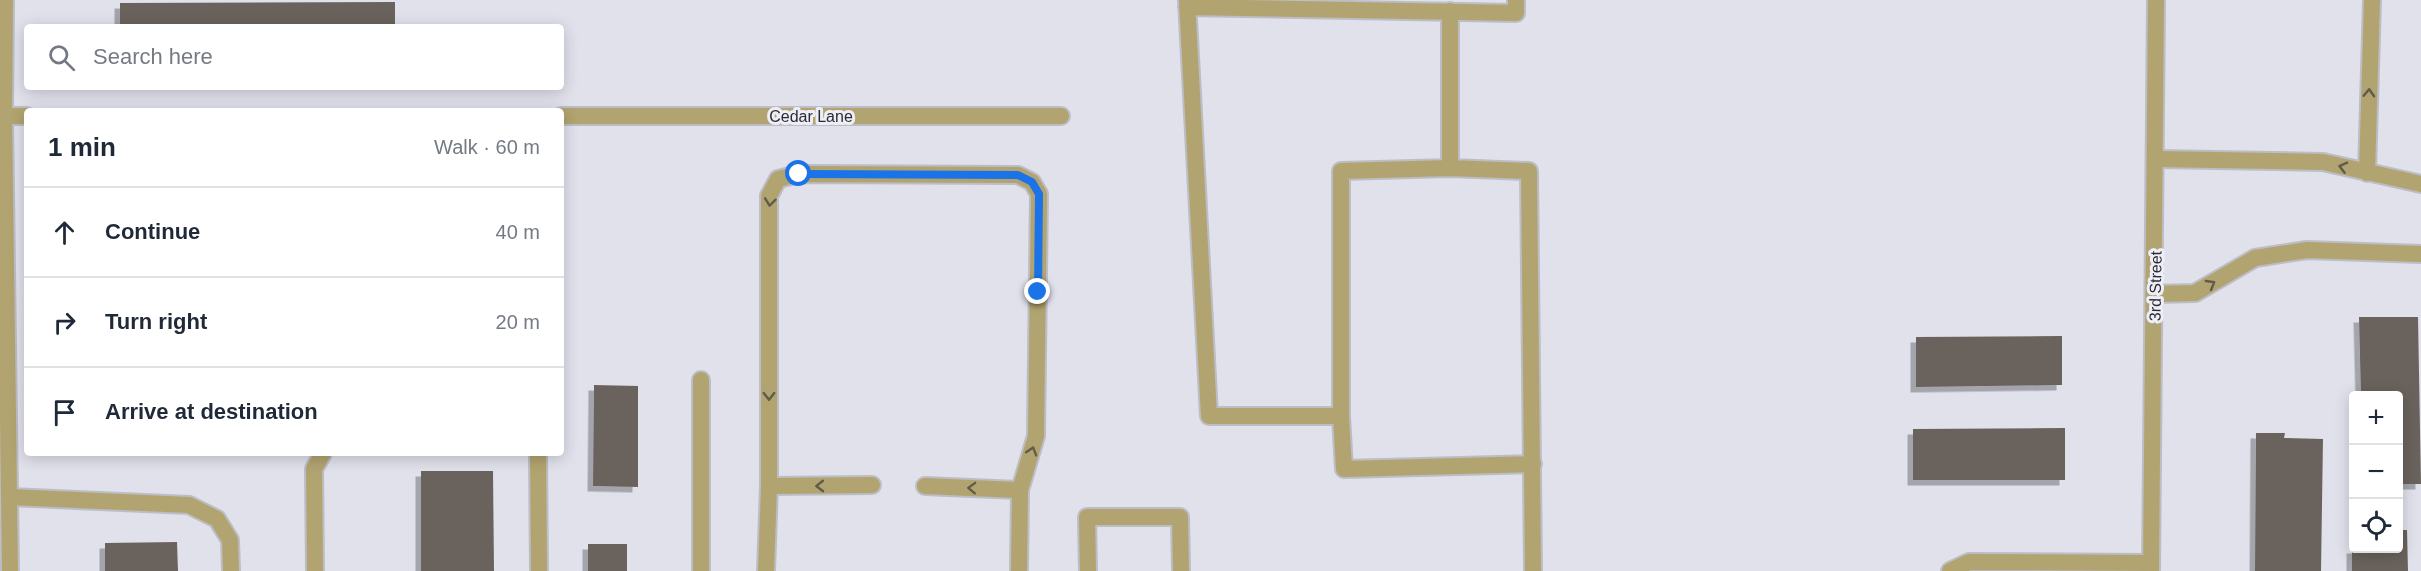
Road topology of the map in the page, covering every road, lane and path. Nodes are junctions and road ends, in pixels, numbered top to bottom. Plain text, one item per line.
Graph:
1 (5, 0) edge
2 (1516, 0) edge
3 (2156, 0) edge
4 (2372, 0) edge
5 (1187, 4) edge
6 (1450, 11) junction
7 (4, 116) junction
8 (24, 116) edge
9 (564, 116) edge
10 (1061, 116) dead end
11 (2157, 159) junction
12 (1450, 168) junction
13 (2367, 173) junction
14 (2421, 184) edge
15 (2421, 254) edge
16 (2155, 294) junction
17 (701, 380) dead end
18 (1341, 416) junction
19 (321, 456) edge
20 (538, 456) edge
21 (1533, 464) junction
22 (872, 485) dead end
23 (769, 486) junction
24 (925, 486) dead end
25 (1020, 490) junction
26 (10, 497) junction
27 (2151, 567) edge
28 (2061, 568) edge
29 (10, 571) edge
30 (231, 571) edge
31 (315, 571) edge
32 (539, 571) edge
33 (701, 571) edge
34 (766, 571) edge
35 (1019, 571) edge
36 (1088, 571) edge
37 (1181, 571) edge
38 (1533, 571) edge
39 (1950, 571) edge

1 - 7 street
2 - 6 street
3 - 11 street, 3rd Street
13 -> 4 street
5 - 6 street
5 - 18 street
6 - 12 street
7 - 8 street
7 - 26 street
9 - 10 street, Cedar Lane
13 -> 11 street
11 - 16 street, 3rd Street
12 - 18 street
12 - 21 street
13 - 14 street
16 -> 15 street
16 - 27 street, 3rd Street
17 - 33 street
18 - 21 street
19 - 31 street
20 - 32 street
21 - 38 street
22 -> 23 street
25 -> 23 street
23 - 34 street
25 -> 24 street
25 - 35 street
26 - 29 street
26 - 30 street
27 - 28 street
28 - 39 street
36 - 37 street

